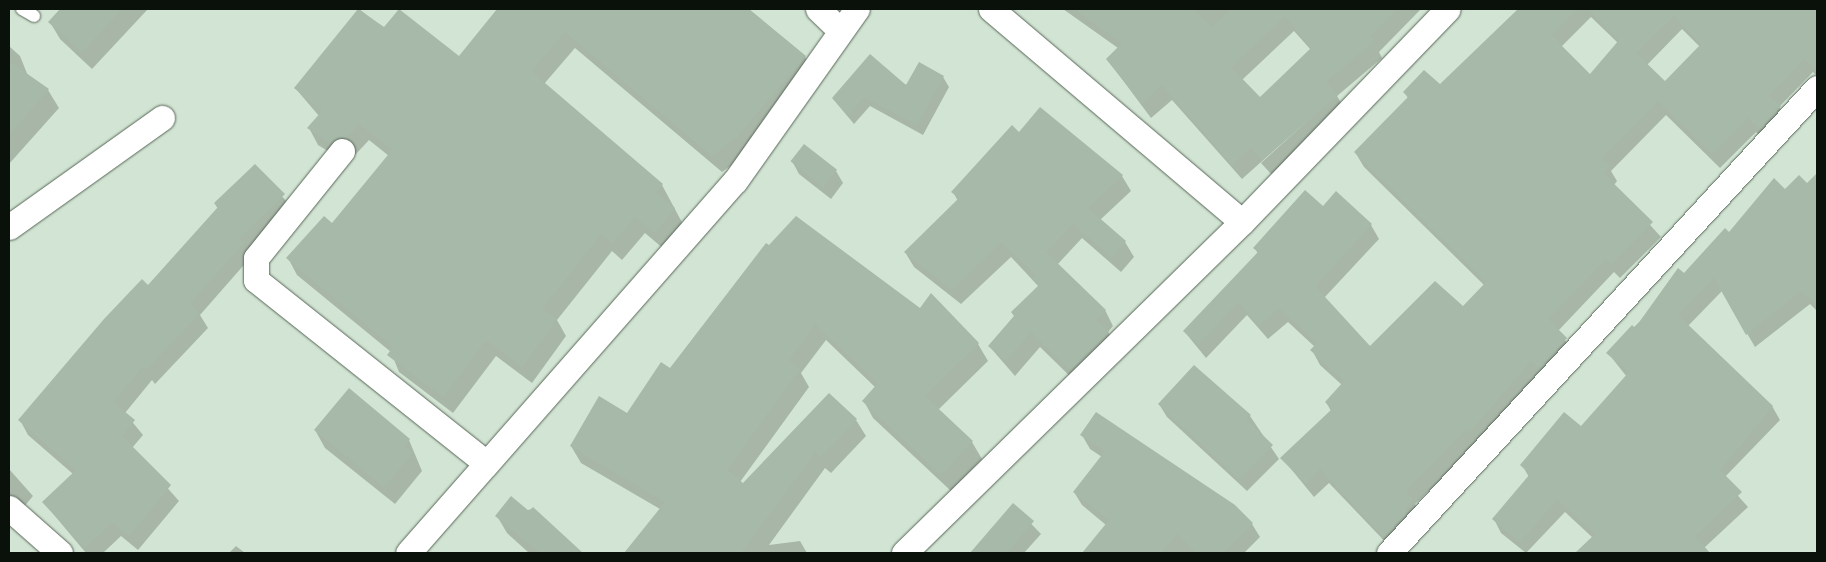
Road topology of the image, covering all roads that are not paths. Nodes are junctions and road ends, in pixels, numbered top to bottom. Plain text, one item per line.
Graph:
1 (22, 9) edge
2 (818, 9) edge
3 (857, 9) edge
4 (991, 9) edge
5 (1448, 9) edge
6 (34, 16) dead end
7 (840, 30) junction
8 (1817, 88) edge
9 (162, 118) dead end
10 (342, 151) dead end
11 (1242, 222) junction
12 (9, 227) edge
13 (485, 462) junction
14 (9, 508) edge
15 (60, 553) edge
16 (408, 553) edge
17 (904, 553) edge
18 (1388, 553) edge

1 - 6 lane
2 - 7 street
3 - 7 street
4 - 11 street
5 - 11 street
7 - 13 street
8 - 18 street
9 - 12 street
10 - 13 street
11 - 17 street
13 - 16 street
14 - 15 street

